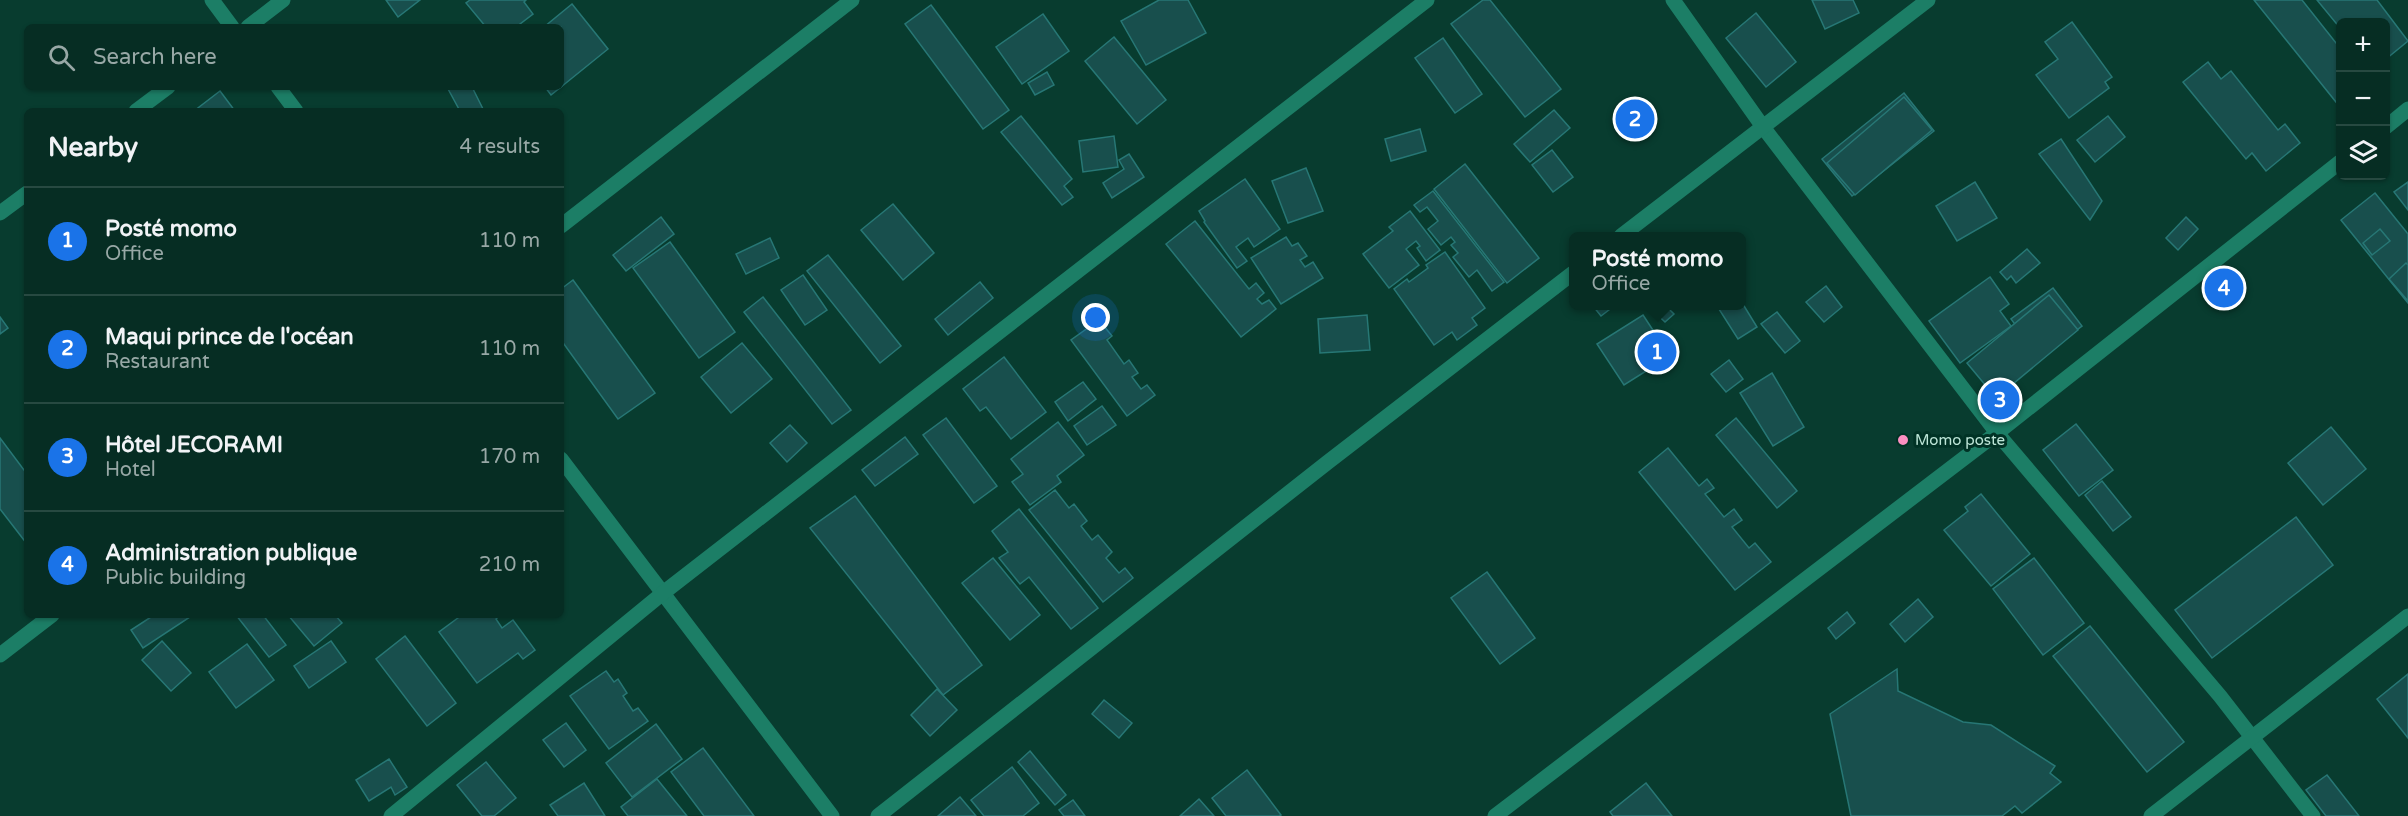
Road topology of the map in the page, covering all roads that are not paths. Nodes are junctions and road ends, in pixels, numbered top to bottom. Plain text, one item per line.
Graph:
1 (212, 0) edge
2 (283, 0) edge
3 (852, 0) edge
4 (1427, 0) edge
5 (1673, 0) edge
6 (1928, 0) edge
7 (230, 24) edge
8 (252, 24) edge
9 (164, 90) edge
10 (280, 90) edge
11 (140, 108) edge
12 (294, 108) edge
13 (2408, 109) edge
14 (2386, 126) edge
15 (1763, 127) junction
16 (2336, 165) edge
17 (24, 195) edge
18 (0, 213) edge
19 (564, 224) edge
20 (1627, 232) edge
21 (1569, 276) edge
22 (1997, 433) junction
23 (564, 463) edge
24 (663, 593) junction
25 (2408, 616) edge
26 (48, 618) edge
27 (0, 655) edge
28 (2252, 737) junction
29 (390, 816) edge
30 (832, 816) edge
31 (878, 816) edge
32 (1495, 816) edge
33 (2151, 816) edge
34 (2313, 816) edge

1 - 7 street
2 - 8 street
3 - 19 street
4 - 24 street
5 - 15 street
6 - 15 street
9 - 11 street
10 - 12 street
13 - 14 street
15 - 20 street
15 - 22 street
16 - 22 street
17 - 18 street
21 - 31 street
22 - 28 street
22 - 32 street
23 - 24 street
24 - 29 street
24 - 30 street
25 - 28 street
26 - 27 street
28 - 33 street
28 - 34 street

